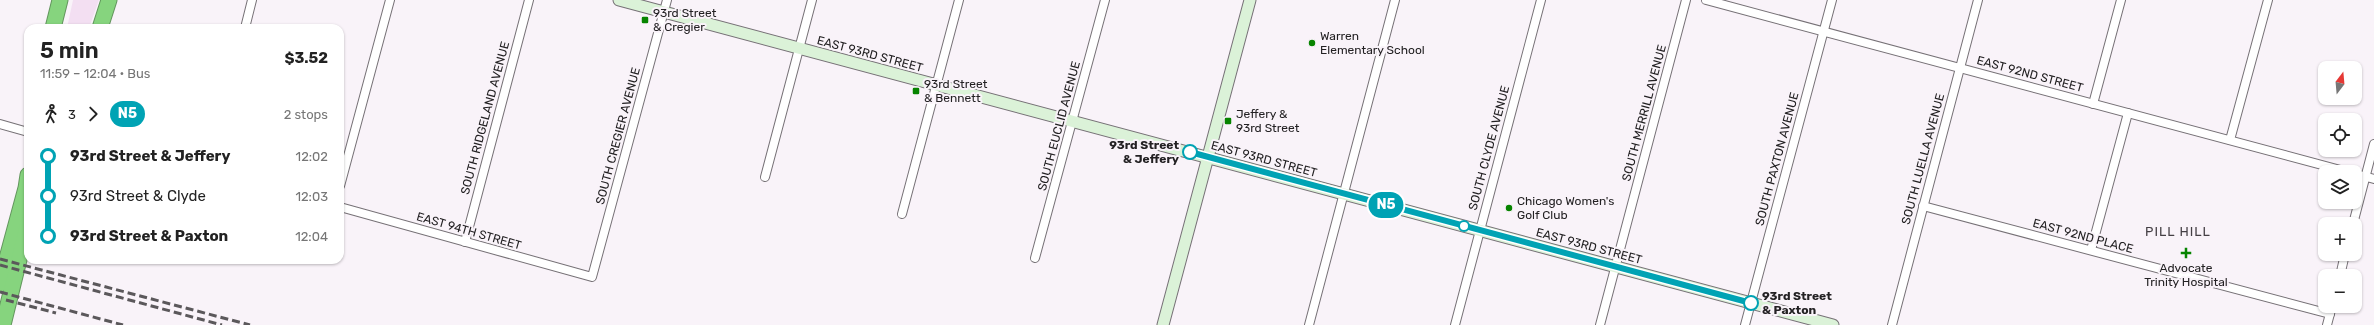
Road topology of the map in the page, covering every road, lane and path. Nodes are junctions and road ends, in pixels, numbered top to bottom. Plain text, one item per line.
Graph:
1 (60, 0) edge
2 (109, 0) edge
3 (252, 0) edge
4 (390, 0) edge
5 (529, 0) edge
6 (619, 0) edge
7 (667, 0) edge
8 (812, 0) edge
9 (959, 0) edge
10 (1105, 0) edge
11 (1250, 0) edge
12 (1395, 0) edge
13 (1541, 0) edge
14 (1686, 0) edge
15 (1706, 0) edge
16 (1832, 0) edge
17 (1978, 0) edge
18 (2121, 0) edge
19 (2268, 0) edge
20 (664, 12) junction
21 (54, 24) edge
22 (101, 24) edge
23 (246, 24) edge
24 (1823, 32) junction
25 (800, 48) junction
26 (1960, 68) junction
27 (937, 85) junction
28 (2093, 104) junction
29 (2128, 113) junction
30 (1072, 121) junction
31 (0, 124) edge
32 (24, 131) edge
33 (2230, 140) junction
34 (2374, 144) edge
35 (1208, 158) junction
36 (2322, 165) edge
37 (344, 171) edge
38 (2362, 176) edge
39 (765, 177) dead end
40 (2365, 177) junction
41 (2374, 179) edge
42 (1344, 194) junction
43 (24, 195) edge
44 (1924, 206) junction
45 (344, 208) edge
46 (902, 214) dead end
47 (2355, 217) edge
48 (1480, 230) junction
49 (24, 239) edge
50 (465, 242) junction
51 (2091, 250) junction
52 (1034, 258) dead end
53 (1616, 267) junction
54 (592, 278) joint
55 (0, 284) edge
56 (1751, 303) junction
57 (2318, 307) edge
58 (2330, 313) edge
59 (3, 325) edge
60 (1163, 325) edge
61 (1309, 325) edge
62 (1455, 325) edge
63 (1600, 325) edge
64 (1745, 325) edge
65 (1833, 325) edge
66 (1892, 325) edge
67 (2327, 325) edge

1 - 21 highway
2 - 22 highway
3 - 23 street
4 - 37 street
5 - 50 street, SOUTH RIDGELAND AVENUE
6 - 20 street, EAST 93RD STREET
7 - 20 street, SOUTH CREGIER AVENUE
8 - 25 street
9 - 27 street
10 - 30 street, SOUTH EUCLID AVENUE
11 - 35 street
12 - 42 street
13 - 48 street, SOUTH CLYDE AVENUE
14 - 53 street, SOUTH MERRILL AVENUE
15 - 24 street, EAST 92ND STREET
16 - 24 street, SOUTH PAXTON AVENUE
17 - 26 street, SOUTH LUELLA AVENUE
18 - 28 street
19 - 33 street
20 - 25 street, EAST 93RD STREET
20 - 54 street, SOUTH CREGIER AVENUE
24 - 26 street, EAST 92ND STREET
24 - 56 street, SOUTH PAXTON AVENUE
25 - 27 street, EAST 93RD STREET
25 - 39 street
26 - 28 street, EAST 92ND STREET
26 - 44 street, SOUTH LUELLA AVENUE
27 - 30 street, EAST 93RD STREET
27 - 46 street
28 - 29 street, EAST 92ND STREET
29 - 33 street, EAST 92ND STREET
29 - 51 street
30 - 35 street, EAST 93RD STREET
30 - 52 street, SOUTH EUCLID AVENUE
31 - 32 street
33 - 36 street, EAST 92ND STREET
34 - 40 street
35 - 42 street, EAST 93RD STREET
35 - 60 street
38 - 40 street
40 - 41 street
40 - 47 street
42 - 48 street, EAST 93RD STREET
42 - 61 street
43 - 55 highway
44 - 51 street, EAST 92ND PLACE
44 - 66 street, SOUTH LUELLA AVENUE
45 - 50 street, EAST 94TH STREET
48 - 53 street, EAST 93RD STREET
48 - 62 street, SOUTH CLYDE AVENUE
49 - 59 highway
50 - 54 street, EAST 94TH STREET
51 - 57 street, EAST 92ND PLACE
53 - 56 street, EAST 93RD STREET
53 - 63 street, SOUTH MERRILL AVENUE
56 - 64 street, SOUTH PAXTON AVENUE
56 - 65 street, EAST 93RD STREET
58 - 67 street

